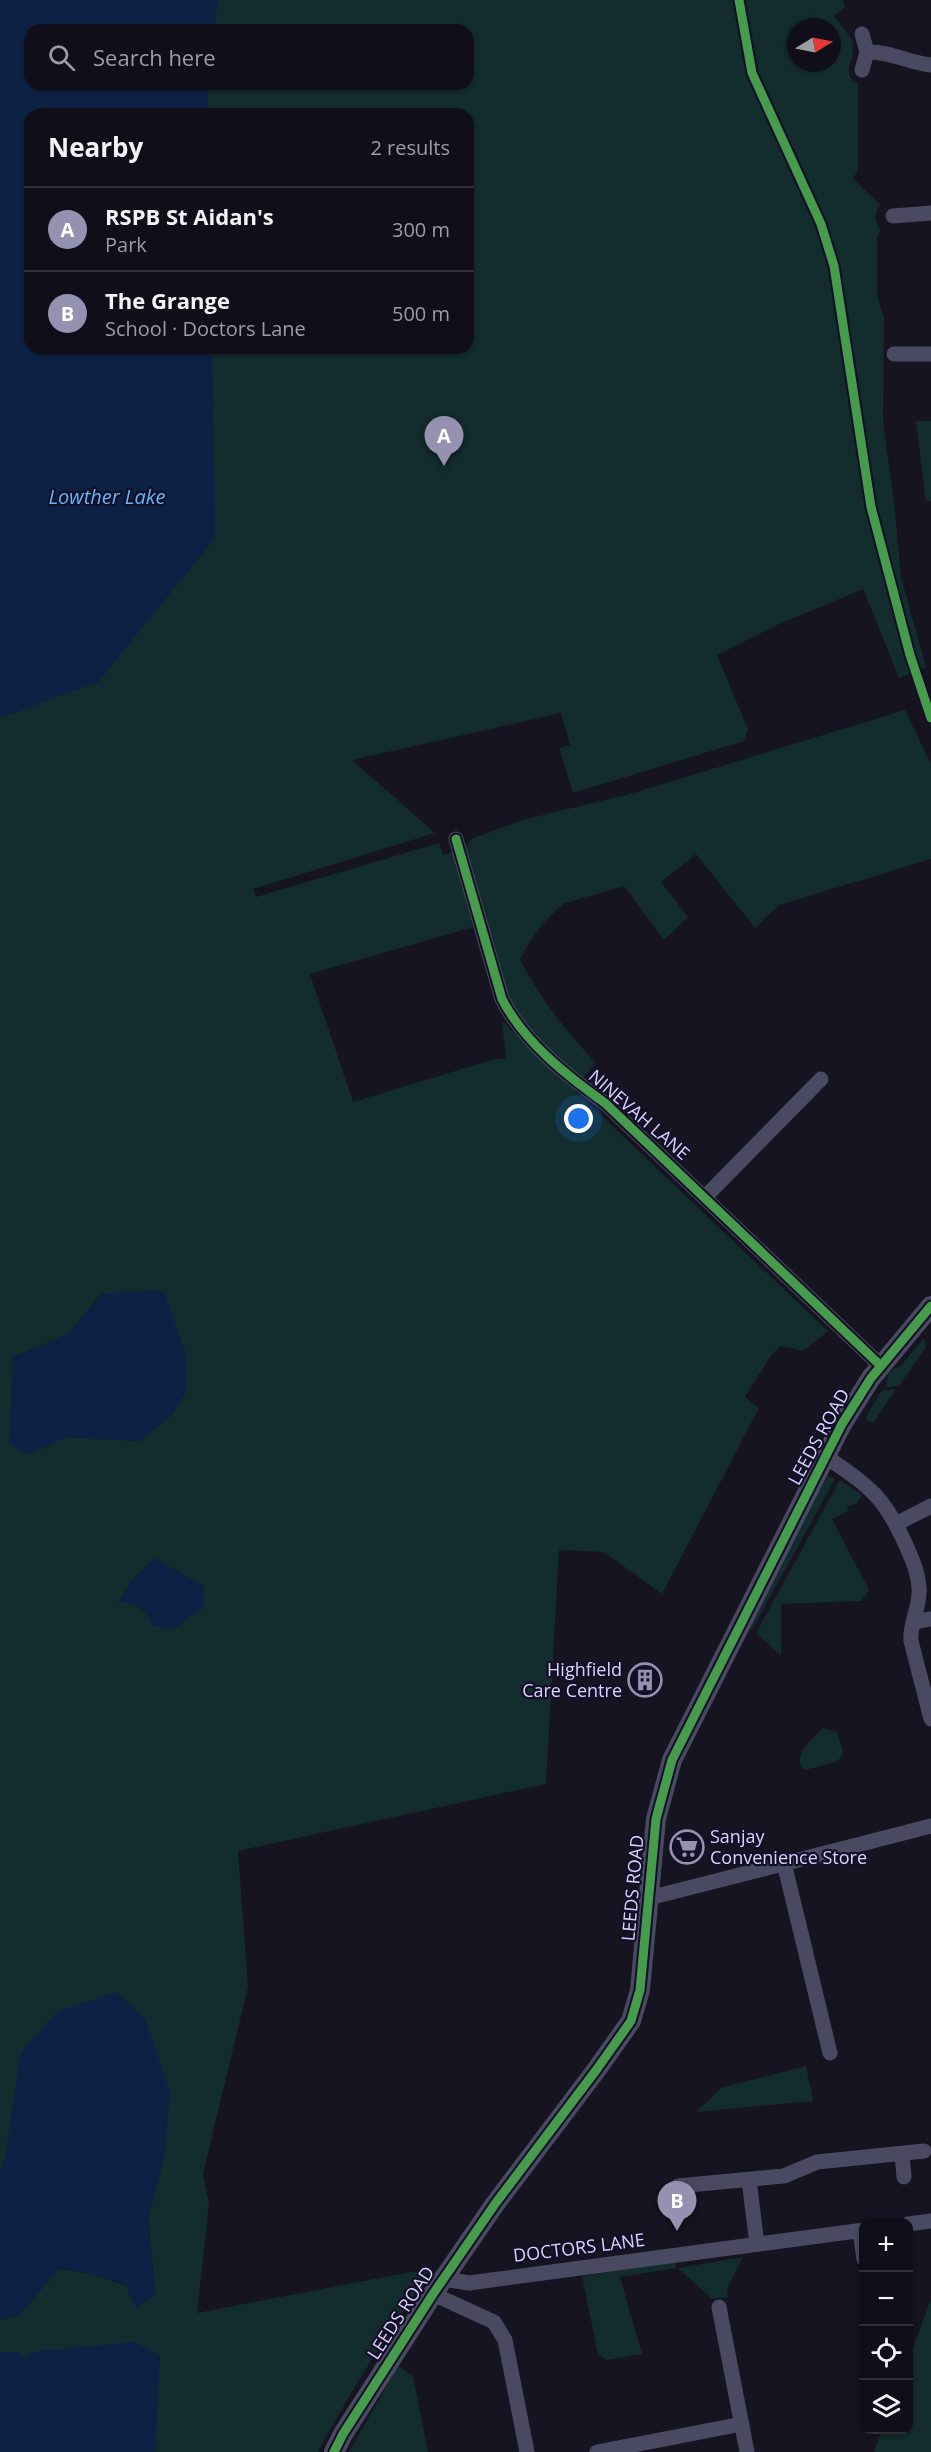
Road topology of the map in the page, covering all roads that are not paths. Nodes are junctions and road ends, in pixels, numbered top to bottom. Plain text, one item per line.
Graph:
1 (862, 34) dead end
2 (867, 52) junction
3 (931, 64) edge
4 (862, 70) dead end
5 (931, 213) edge
6 (893, 216) dead end
7 (894, 354) dead end
8 (931, 354) edge
9 (456, 839) dead end
10 (821, 1079) dead end
11 (705, 1197) junction
12 (931, 1306) edge
13 (881, 1366) junction
14 (825, 1456) junction
15 (931, 1506) edge
16 (896, 1524) junction
17 (931, 1620) edge
18 (914, 1622) junction
19 (931, 1719) edge
20 (931, 1826) edge
21 (784, 1863) junction
22 (649, 1898) junction
23 (830, 2053) dead end
24 (924, 2151) dead end
25 (902, 2154) junction
26 (904, 2177) dead end
27 (749, 2180) junction
28 (678, 2186) dead end
29 (931, 2221) edge
30 (913, 2223) edge
31 (859, 2231) edge
32 (757, 2244) junction
33 (438, 2286) junction
34 (719, 2307) dead end
35 (742, 2424) junction
36 (334, 2452) edge
37 (527, 2452) edge
38 (597, 2452) edge
39 (747, 2452) edge

1 - 2 street
2 - 3 street
2 - 4 street
5 - 6 street
7 - 8 street
9 - 11 street, NINEVAH LANE
10 - 11 street
11 - 13 street, NINEVAH LANE
12 - 13 street, LEEDS ROAD
13 - 14 street, LEEDS ROAD
14 - 16 street
14 - 22 street, LEEDS ROAD
15 - 16 street
16 - 18 street
17 - 18 street
18 - 19 street
20 - 21 street
21 - 22 street
21 - 23 street
22 - 33 street, LEEDS ROAD
24 - 25 street
25 - 26 street
25 - 27 street
27 - 28 street
27 - 32 street
29 - 30 street
31 - 32 street, DOCTORS LANE
32 - 33 street, DOCTORS LANE
33 - 36 street, LEEDS ROAD
33 - 37 street
34 - 35 street
35 - 38 street
35 - 39 street

